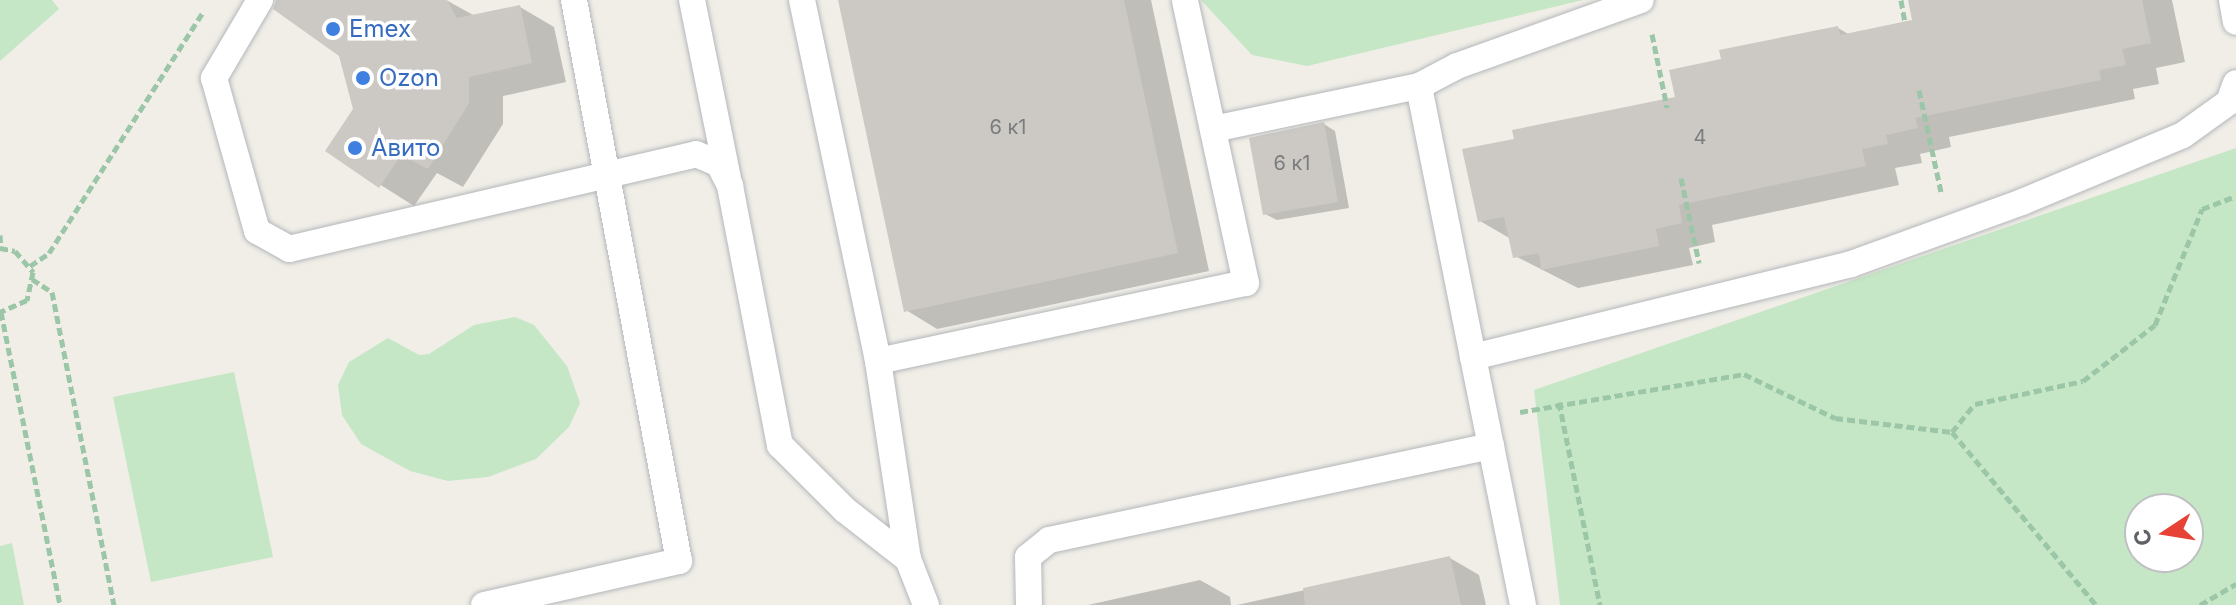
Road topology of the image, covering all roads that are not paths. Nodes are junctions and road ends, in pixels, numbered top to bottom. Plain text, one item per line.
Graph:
1 (260, 0) edge
2 (574, 0) edge
3 (692, 0) edge
4 (802, 0) edge
5 (1185, 0) edge
6 (1641, 0) edge
7 (2232, 0) edge
8 (2236, 22) edge
9 (2236, 83) edge
10 (1419, 86) junction
11 (1213, 129) junction
12 (607, 175) junction
13 (730, 186) junction
14 (1473, 357) junction
15 (878, 361) junction
16 (1488, 433) junction
17 (908, 559) junction
18 (484, 605) edge
19 (926, 605) edge
20 (1029, 605) edge
21 (1523, 605) edge

1 - 12 lane
2 - 12 lane
3 - 13 lane
4 - 15 lane
5 - 11 lane
6 - 10 lane
7 - 8 lane
9 - 14 lane
10 - 11 lane
10 - 14 lane
11 - 15 lane
12 - 13 lane
12 - 18 lane
13 - 17 lane
14 - 16 lane
15 - 17 lane
16 - 20 lane
16 - 21 lane
17 - 19 lane

